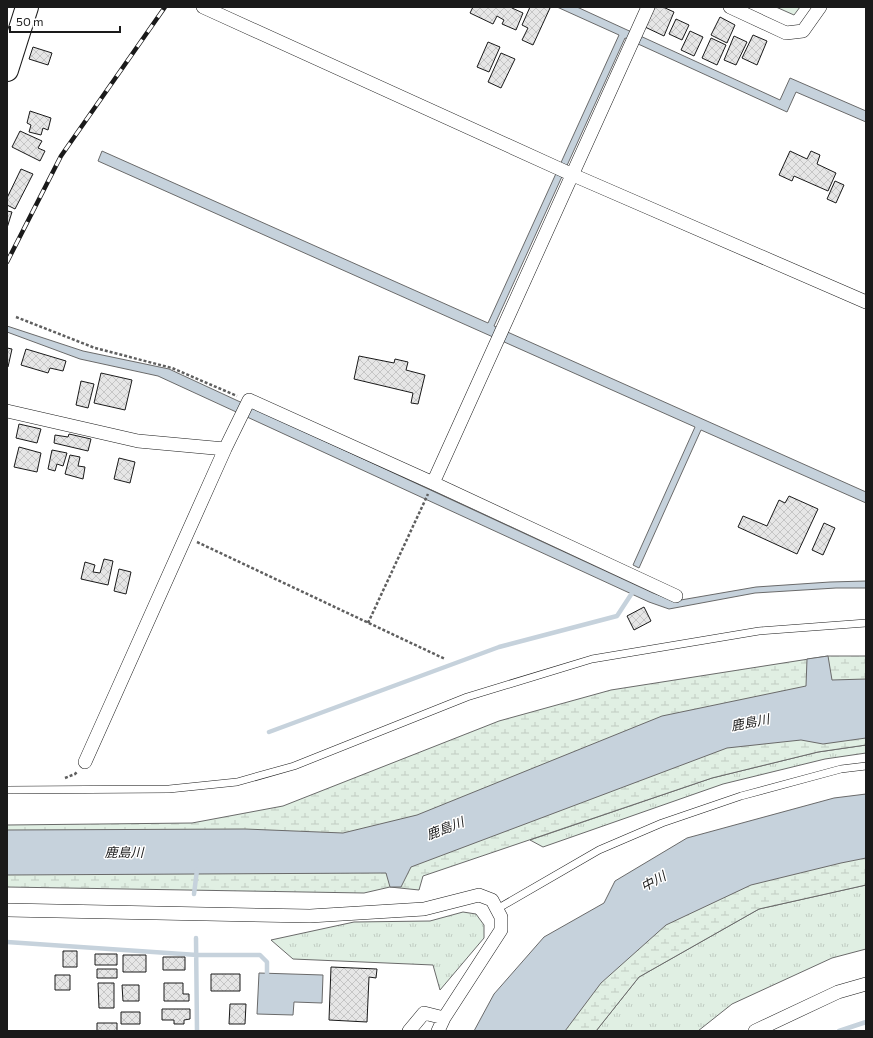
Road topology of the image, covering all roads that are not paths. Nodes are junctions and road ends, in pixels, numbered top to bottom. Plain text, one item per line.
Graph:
1 (27, 7) edge
2 (203, 7) edge
3 (648, 7) edge
4 (730, 7) edge
5 (820, 7) edge
6 (7, 70) edge
7 (573, 176) junction
8 (866, 302) edge
9 (7, 411) edge
10 (224, 449) junction
11 (433, 483) junction
12 (676, 596) dead end
13 (866, 623) edge
14 (85, 762) dead end
15 (866, 766) edge
16 (7, 790) edge
17 (497, 908) junction
18 (7, 910) edge
19 (866, 984) edge
20 (444, 1018) junction
21 (409, 1031) edge
22 (438, 1031) edge
23 (755, 1031) edge

1 - 6 highway
2 - 7 street
3 - 7 street
4 - 5 street
7 - 8 street
7 - 11 street
9 - 10 street
10 - 11 street
10 - 14 street
11 - 12 street
13 - 16 lane
15 - 17 lane
17 - 18 street
17 - 20 street
19 - 23 street
20 - 21 street
20 - 22 street

